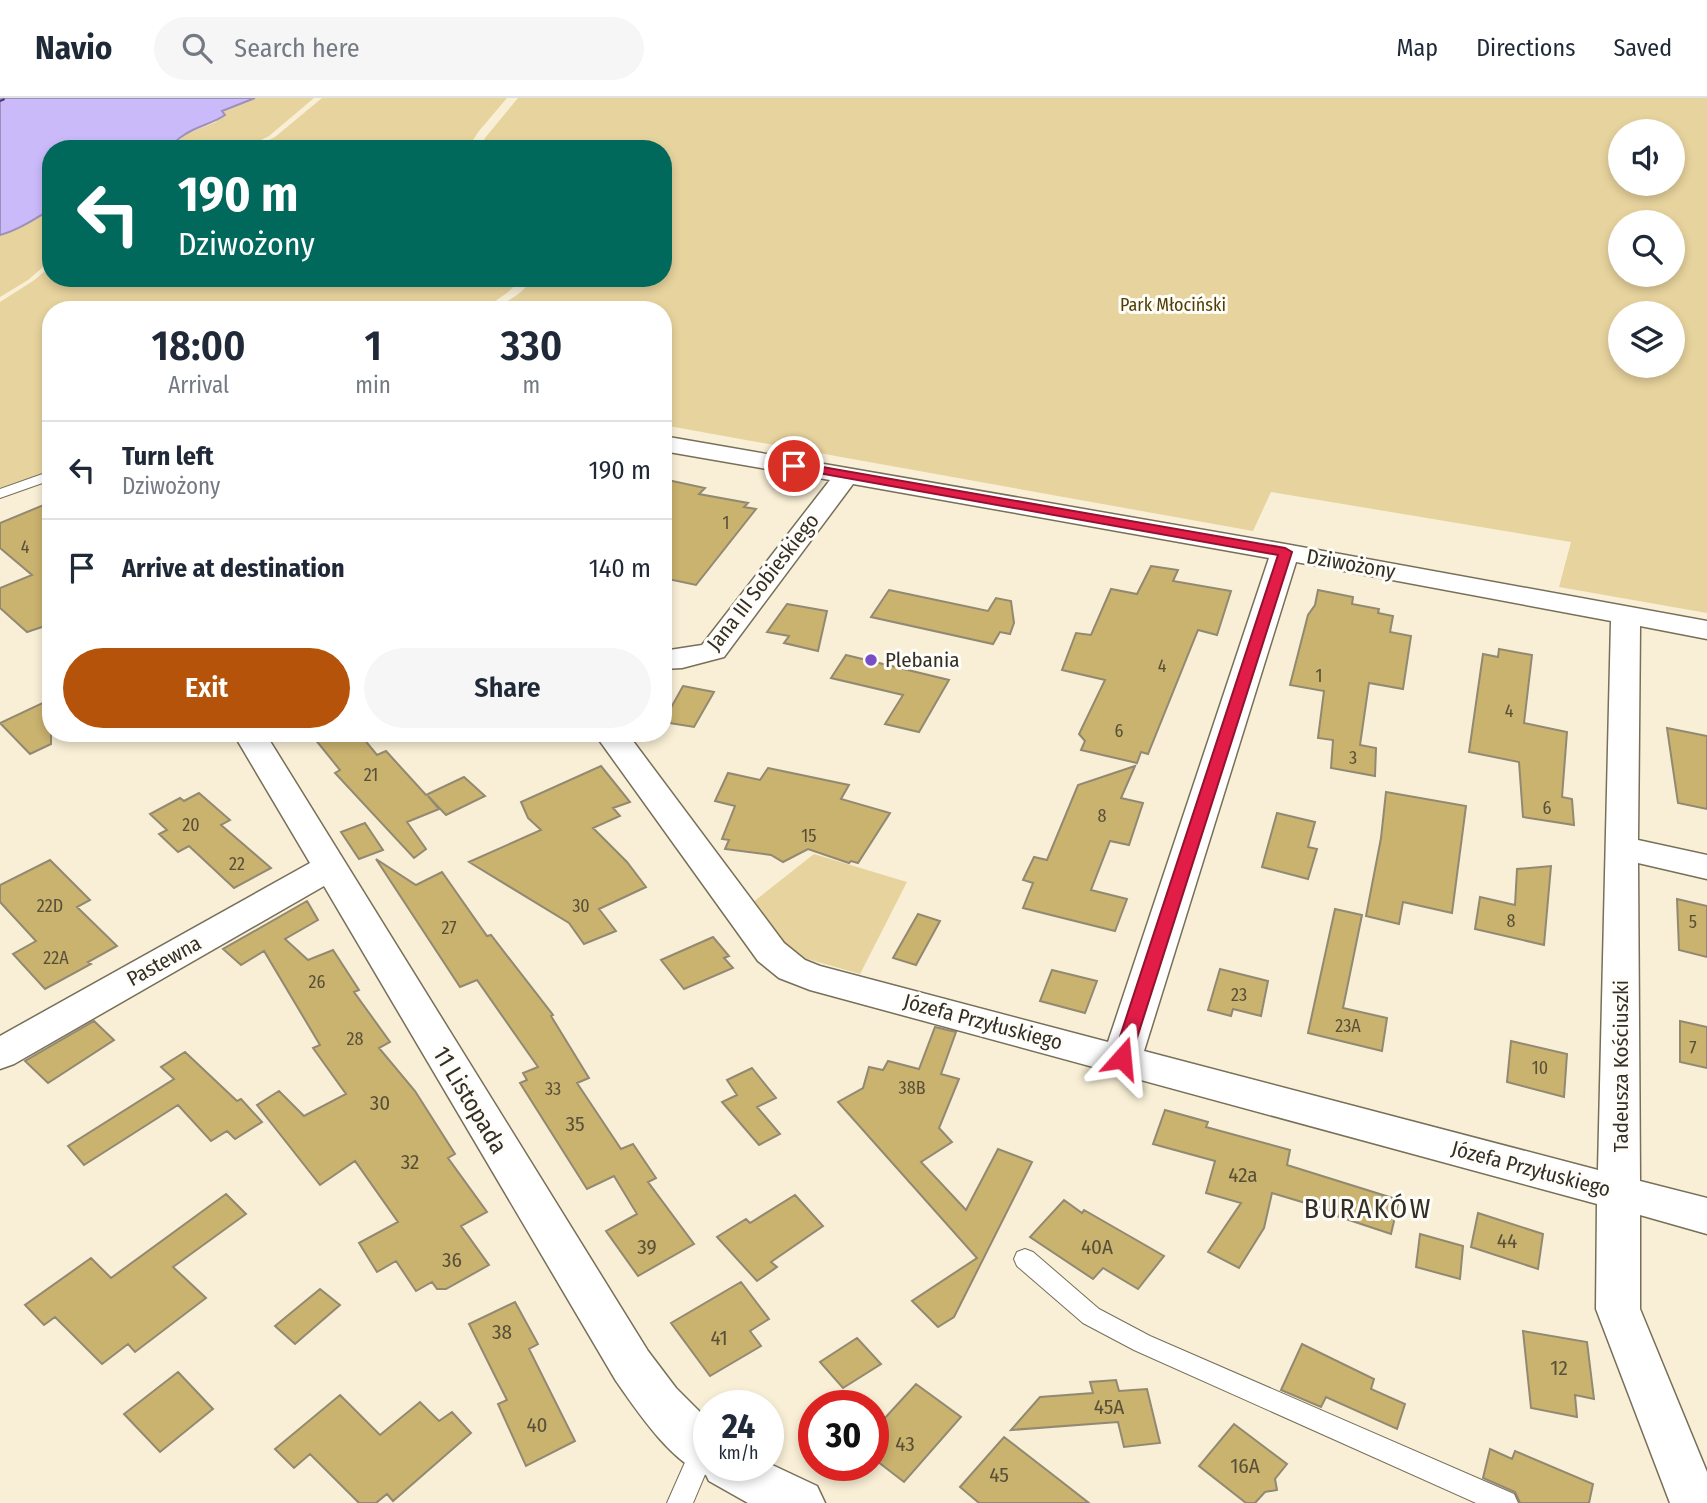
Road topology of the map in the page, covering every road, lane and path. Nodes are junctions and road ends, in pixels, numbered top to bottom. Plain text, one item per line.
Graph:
1 (672, 445) edge
2 (847, 475) junction
3 (42, 478) edge
4 (0, 494) edge
5 (1285, 552) junction
6 (1626, 615) junction
7 (1707, 630) edge
8 (672, 660) edge
9 (254, 742) edge
10 (617, 742) edge
11 (1621, 848) junction
12 (1707, 867) edge
13 (329, 868) junction
14 (0, 1054) edge
15 (1122, 1058) junction
16 (1620, 1193) junction
17 (1707, 1216) edge
18 (1025, 1259) dead end
19 (693, 1436) edge
20 (695, 1481) edge
21 (753, 1481) edge
22 (680, 1503) edge
23 (800, 1503) edge
24 (1505, 1503) edge
25 (1695, 1503) edge

1 - 2 street, Dziwożony
2 - 5 street, Dziwożony
2 - 8 street, Jana III Sobieskiego
3 - 4 lane
5 - 6 street, Dziwożony
5 - 15 street
6 - 7 street, Dziwożony
6 - 11 street, Tadeusza Kościuszki
9 - 13 street, 11 Listopada
10 - 15 street, Józefa Przyłuskiego
11 - 12 street
11 - 16 street, Tadeusza Kościuszki
13 - 14 street, Pastewna
13 - 19 street, 11 Listopada
15 - 16 street, Józefa Przyłuskiego
16 - 17 street, Józefa Przyłuskiego
16 - 25 street, Tadeusza Kościuszki
18 - 24 lane
20 - 22 lane
21 - 23 street, 11 Listopada

